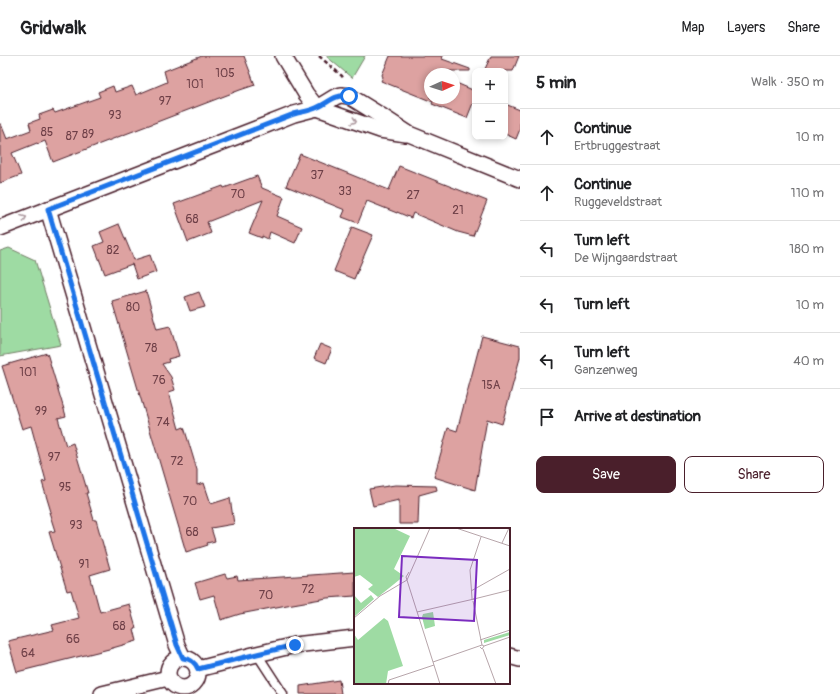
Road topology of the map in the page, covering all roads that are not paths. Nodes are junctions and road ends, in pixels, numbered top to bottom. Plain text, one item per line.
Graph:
1 (283, 56) edge
2 (322, 105) junction
3 (408, 134) junction
4 (520, 179) edge
5 (48, 209) junction
6 (0, 228) edge
7 (354, 638) edge
8 (257, 654) junction
9 (510, 656) edge
10 (183, 658) junction
11 (520, 659) edge
12 (198, 669) junction
13 (168, 678) junction
14 (192, 690) edge
15 (102, 694) edge
16 (283, 694) edge

1 - 2 street
2 -> 3 street
2 - 3 street
2 - 5 street
3 - 4 street
6 -> 5 street
5 - 10 street
7 - 8 street
8 - 12 street
8 - 16 lane
9 - 11 street
10 - 12 street
10 - 13 street
12 - 14 street
13 - 14 street
13 - 15 street

